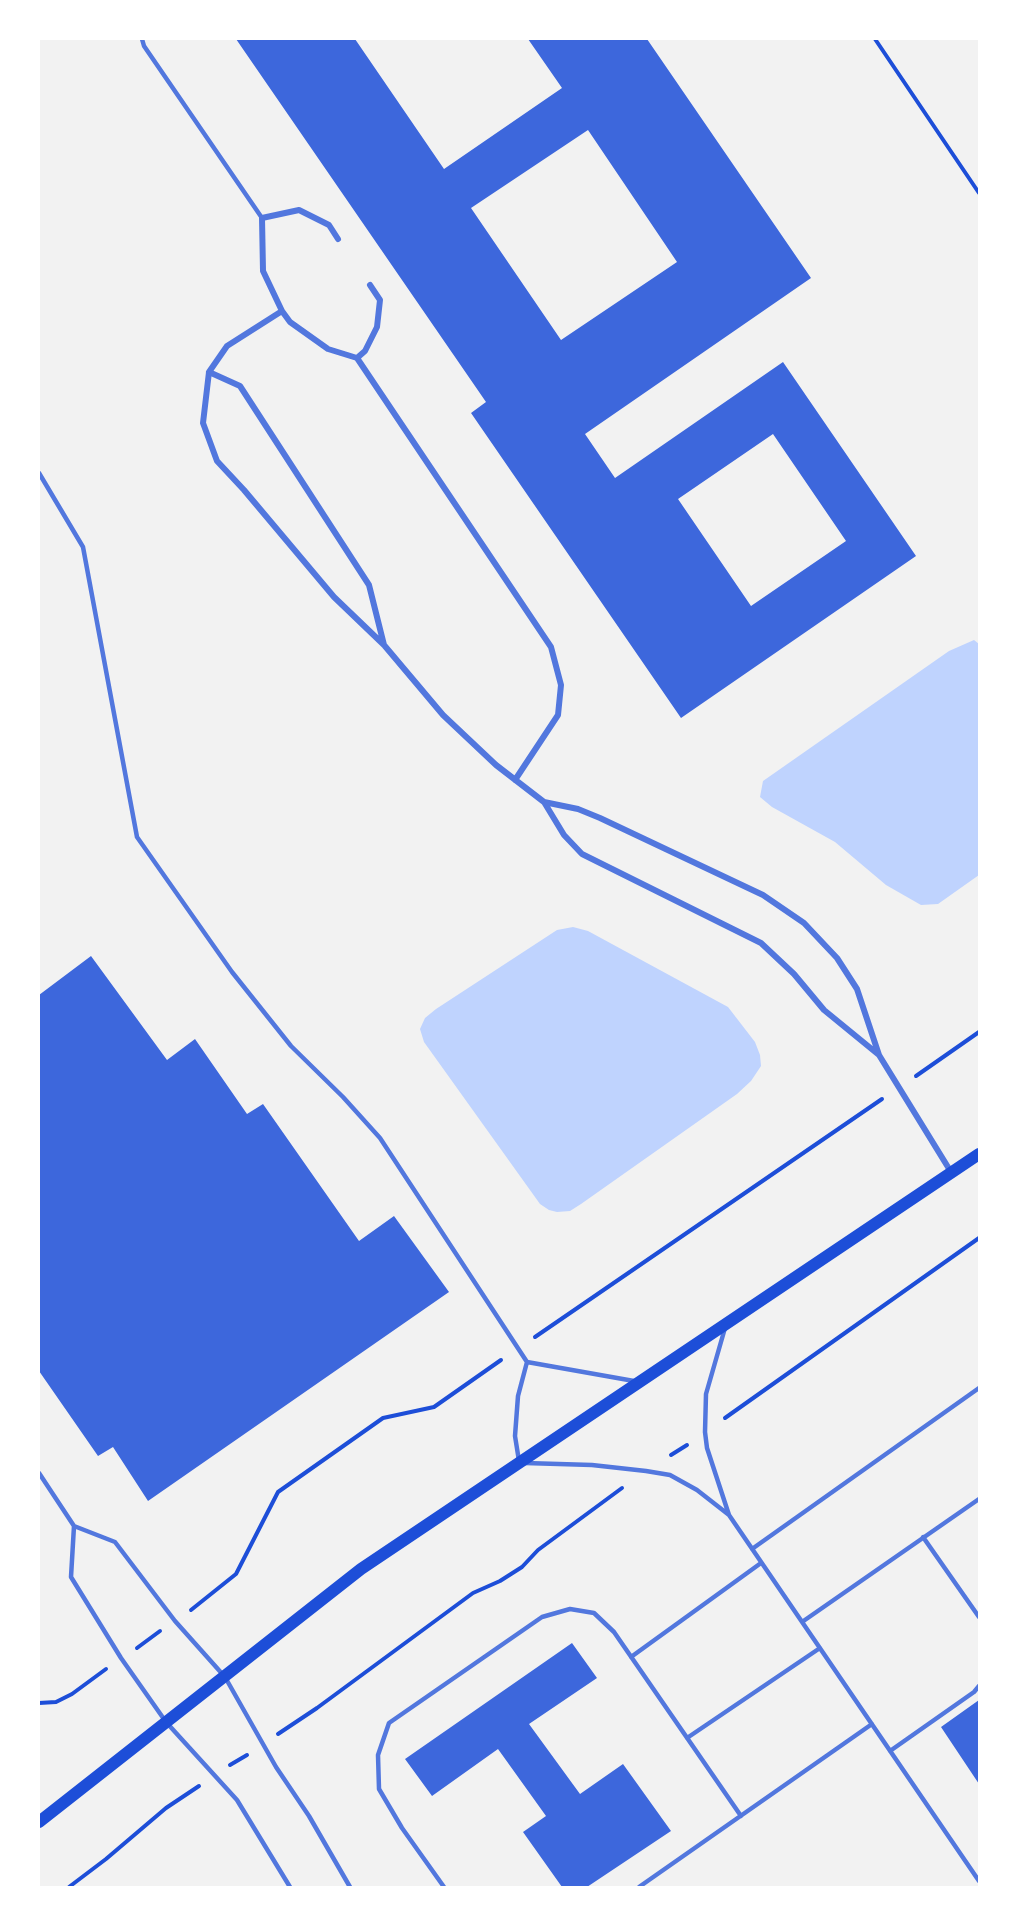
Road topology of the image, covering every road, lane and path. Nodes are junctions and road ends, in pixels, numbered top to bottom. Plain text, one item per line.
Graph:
1 (142, 39) edge
2 (875, 39) edge
3 (979, 193) edge
4 (262, 218) junction
5 (338, 238) dead end
6 (370, 285) dead end
7 (282, 311) junction
8 (357, 358) junction
9 (208, 372) junction
10 (39, 473) edge
11 (384, 645) junction
12 (515, 780) junction
13 (544, 802) junction
14 (979, 1032) edge
15 (879, 1055) junction
16 (899, 1087) junction
17 (979, 1154) edge
18 (952, 1173) junction
19 (726, 1324) junction
20 (519, 1348) junction
21 (527, 1362) junction
22 (640, 1382) junction
23 (979, 1388) edge
24 (519, 1463) junction
25 (39, 1473) edge
26 (979, 1498) edge
27 (729, 1515) junction
28 (74, 1526) junction
29 (923, 1538) junction
30 (752, 1549) junction
31 (761, 1563) junction
32 (979, 1617) edge
33 (175, 1622) junction
34 (802, 1622) junction
35 (820, 1648) junction
36 (631, 1657) junction
37 (121, 1658) junction
38 (225, 1677) junction
39 (979, 1686) edge
40 (39, 1703) edge
41 (317, 1708) dead end
42 (166, 1722) junction
43 (872, 1725) junction
44 (687, 1738) junction
45 (263, 1744) junction
46 (890, 1751) junction
47 (214, 1776) junction
48 (741, 1816) junction
49 (39, 1822) edge
50 (979, 1881) edge
51 (69, 1887) edge
52 (290, 1887) edge
53 (350, 1887) edge
54 (444, 1887) edge
55 (639, 1887) edge

1 - 4 lane
2 - 3 path
4 - 5 street
4 - 7 street
6 - 8 street
7 - 8 street
7 - 9 street
8 - 12 street
9 - 11 street
9 - 11 street
10 - 20 lane
11 - 12 street
12 - 13 street
13 - 15 street
13 - 15 street
14 - 16 path
15 - 16 street
16 - 18 street
16 - 20 path
17 - 18 main road
18 - 19 main road
19 - 22 main road
19 - 27 lane
20 - 21 lane
20 - 33 path
21 - 22 lane
21 - 24 lane
22 - 24 main road
23 - 30 lane
24 - 27 lane
24 - 38 main road
25 - 28 lane
26 - 29 lane
27 - 30 lane
28 - 33 lane
28 - 37 lane
29 - 32 lane
29 - 34 lane
30 - 31 lane
31 - 34 lane
31 - 36 lane
33 - 37 path
33 - 38 lane
34 - 35 lane
35 - 43 lane
35 - 44 lane
36 - 44 lane
36 - 54 lane
37 - 40 path
37 - 42 lane
38 - 42 main road
38 - 45 lane
39 - 46 lane
41 - 45 path
42 - 47 lane
42 - 49 main road
43 - 46 lane
43 - 48 lane
44 - 48 lane
45 - 47 path
45 - 53 lane
46 - 50 lane
47 - 51 path
47 - 52 lane
48 - 55 lane

